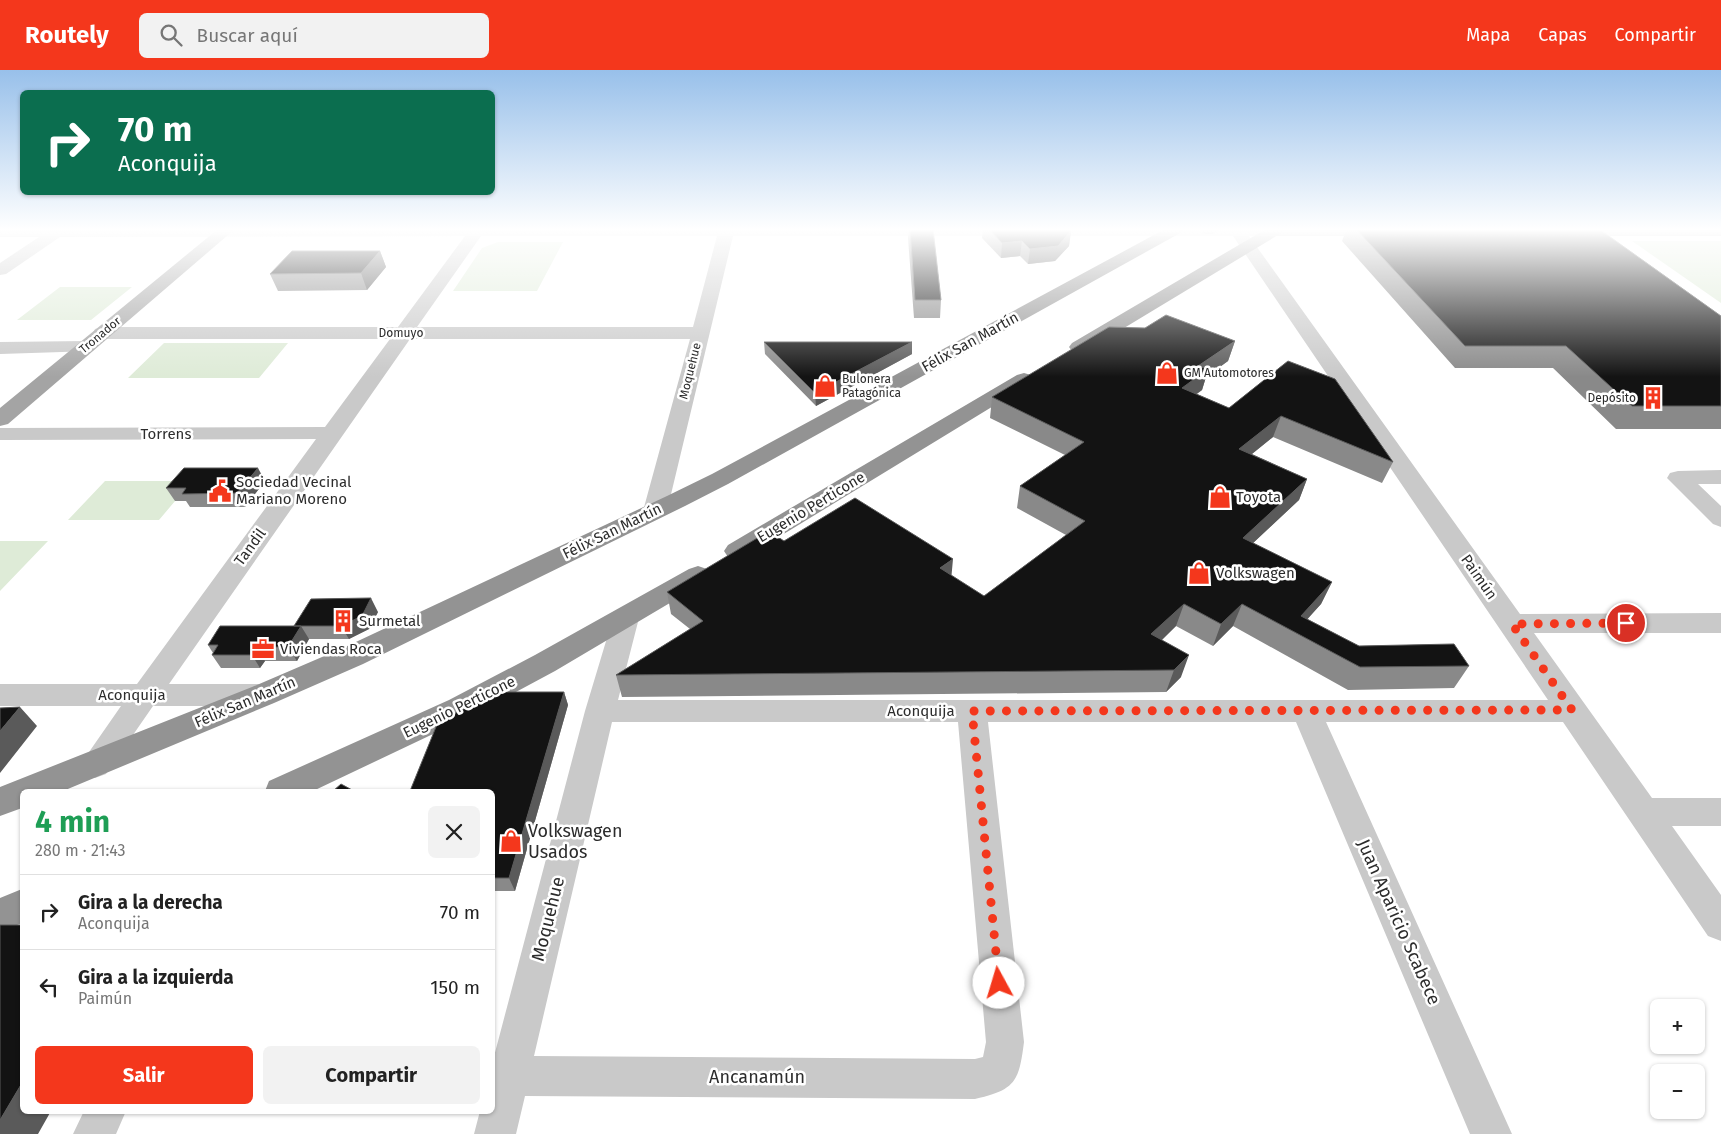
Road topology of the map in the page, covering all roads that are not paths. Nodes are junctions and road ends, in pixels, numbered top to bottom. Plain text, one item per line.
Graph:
1 (167, 279) edge
2 (443, 279) edge
3 (714, 279) edge
4 (1085, 279) edge
5 (1176, 279) edge
6 (1271, 279) edge
7 (102, 333) junction
8 (404, 333) junction
9 (700, 333) junction
10 (86, 347) junction
11 (0, 348) edge
12 (0, 420) edge
13 (332, 433) junction
14 (0, 434) edge
15 (1721, 477) edge
16 (655, 511) junction
17 (1721, 519) edge
18 (626, 618) junction
19 (1721, 623) edge
20 (1512, 624) junction
21 (0, 695) edge
22 (145, 695) junction
23 (264, 695) junction
24 (1572, 710) junction
25 (600, 711) junction
26 (972, 711) junction
27 (1306, 711) junction
28 (95, 765) junction
29 (33, 789) edge
30 (285, 789) edge
31 (20, 794) edge
32 (0, 802) edge
33 (1643, 812) junction
34 (1721, 812) edge
35 (20, 907) edge
36 (0, 915) edge
37 (1721, 924) edge
38 (509, 1076) junction
39 (104, 1114) edge
40 (94, 1134) edge
41 (495, 1134) edge
42 (1491, 1134) edge

1 - 7 main road, Tronador
2 - 8 street, Tandil
3 - 9 street, Moquehue
4 - 16 highway, Félix San Martín
5 - 18 highway, Eugenio Perticone
6 - 20 street, Paimún
7 - 8 street, Domuyo
7 - 10 main road, Tronador
8 - 9 street, Domuyo
8 - 13 street, Tandil
9 - 16 street, Moquehue
10 - 11 street
10 - 12 main road, Tronador
13 - 14 street, Torrens
13 - 22 street, Tandil
15 - 17 street
16 - 23 highway, Félix San Martín
18 - 25 street, Moquehue
18 - 30 highway, Eugenio Perticone
19 - 20 street
20 - 24 street, Paimún
21 - 22 street, Aconquija
22 - 23 street, Aconquija
22 - 28 street, Tandil
23 - 28 highway, Félix San Martín
24 - 27 street, Aconquija
24 - 33 street, Paimún
25 - 26 street, Aconquija
25 - 38 street, Moquehue
26 - 27 street, Aconquija
26 - 38 street, Ancanamún
27 - 42 street, Juan Aparicio Scabece
28 - 29 highway, Félix San Martín
31 - 32 highway
33 - 34 street
33 - 37 street, Paimún
35 - 36 highway
38 - 41 street, Moquehue
39 - 40 street

